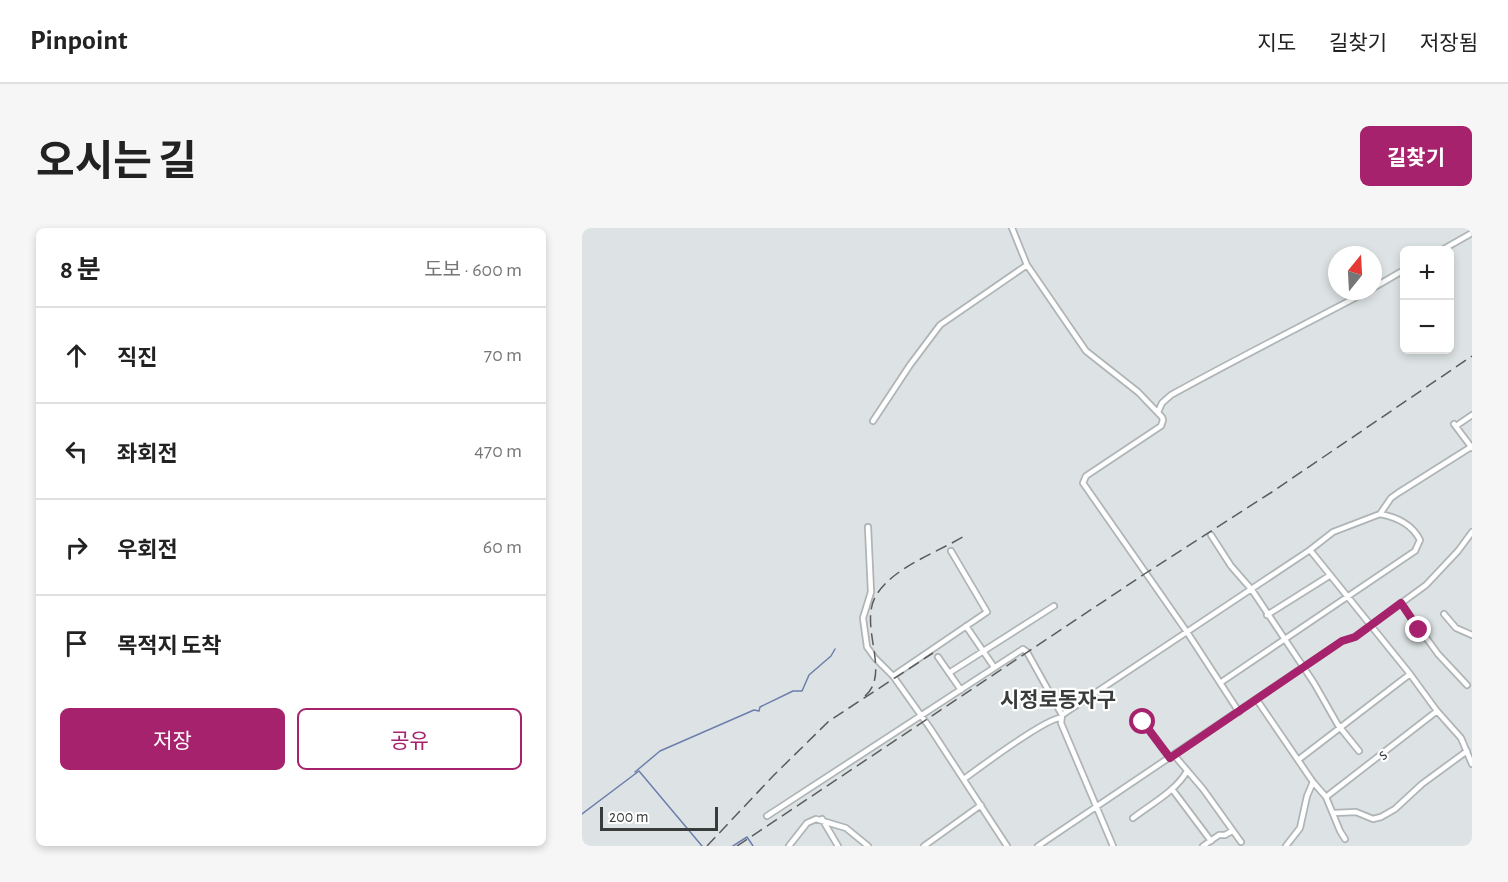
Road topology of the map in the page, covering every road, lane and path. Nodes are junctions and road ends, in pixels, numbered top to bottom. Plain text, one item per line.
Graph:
1 (1012, 228) edge
2 (1472, 233) edge
3 (1449, 246) edge
4 (1027, 265) junction
5 (1400, 272) edge
6 (1382, 283) edge
7 (1351, 300) edge
8 (1158, 412) junction
9 (1472, 415) edge
10 (873, 421) dead end
11 (1472, 447) edge
12 (1380, 514) junction
13 (868, 527) dead end
14 (1472, 532) edge
15 (1211, 535) dead end
16 (1310, 550) junction
17 (951, 551) dead end
18 (1329, 576) junction
19 (1252, 590) junction
20 (1346, 597) junction
21 (1401, 603) junction
22 (1054, 606) dead end
23 (1444, 614) dead end
24 (1268, 615) junction
25 (1370, 625) junction
26 (966, 626) junction
27 (1187, 632) junction
28 (1472, 635) edge
29 (1284, 640) junction
30 (984, 651) junction
31 (938, 657) dead end
32 (994, 668) junction
33 (1303, 668) junction
34 (949, 673) junction
35 (1410, 674) junction
36 (893, 676) junction
37 (1220, 683) junction
38 (1467, 686) dead end
39 (961, 690) junction
40 (1257, 700) junction
41 (1437, 711) junction
42 (1239, 712) junction
43 (921, 716) junction
44 (1061, 716) junction
45 (1143, 722) dead end
46 (1341, 728) junction
47 (1359, 751) dead end
48 (1467, 751) junction
49 (1172, 756) junction
50 (1298, 760) junction
51 (1472, 764) edge
52 (1186, 771) junction
53 (964, 779) junction
54 (1313, 782) junction
55 (1172, 789) junction
56 (1326, 797) junction
57 (981, 805) junction
58 (1096, 807) junction
59 (1334, 813) junction
60 (767, 816) dead end
61 (1133, 818) dead end
62 (822, 819) junction
63 (1232, 831) junction
64 (1345, 838) dead end
65 (1211, 841) junction
66 (1241, 842) dead end
67 (789, 846) edge
68 (838, 846) edge
69 (868, 846) edge
70 (924, 846) edge
71 (1007, 846) edge
72 (1038, 846) edge
73 (1113, 846) edge
74 (1203, 846) edge
75 (1286, 846) edge

1 - 4 street
2 - 3 street
4 - 8 street
4 - 10 street
5 - 6 street
7 - 8 street
8 - 27 street
9 - 11 street
11 - 12 street
12 - 16 street
12 - 20 street
13 - 36 street
14 - 21 street
15 - 19 street
16 - 18 street
16 - 19 street
17 - 26 street
18 - 20 street
18 - 24 street
19 - 24 street
19 - 27 street
20 - 25 street
20 - 29 street
21 - 25 street
21 - 38 street
22 - 30 street
23 - 28 street
24 - 29 street
25 - 33 street
25 - 35 street
26 - 30 street
26 - 36 street
27 - 37 street
27 - 44 street
29 - 33 street
29 - 37 street
30 - 32 street
30 - 34 street
31 - 34 street
32 - 39 street
32 - 44 street
33 - 40 street
33 - 46 street
34 - 39 street
35 - 41 street
35 - 46 street
36 - 43 street
37 - 42 street
39 - 43 street
40 - 42 street
40 - 50 street
41 - 48 street
41 - 56 street, s
42 - 49 street
43 - 53 street
43 - 60 street
44 - 53 street
44 - 58 street
45 - 49 street
46 - 47 street
46 - 50 street
48 - 51 street
48 - 59 street
49 - 52 street
49 - 58 street
50 - 54 street
52 - 55 street
52 - 63 street
53 - 57 street
54 - 56 street
54 - 75 street
55 - 61 street
55 - 65 street
56 - 59 street
57 - 70 street
57 - 71 street
58 - 72 street
58 - 73 street
59 - 64 street
62 - 67 street
62 - 68 street
62 - 69 street
63 - 65 street
63 - 66 street
65 - 74 street

